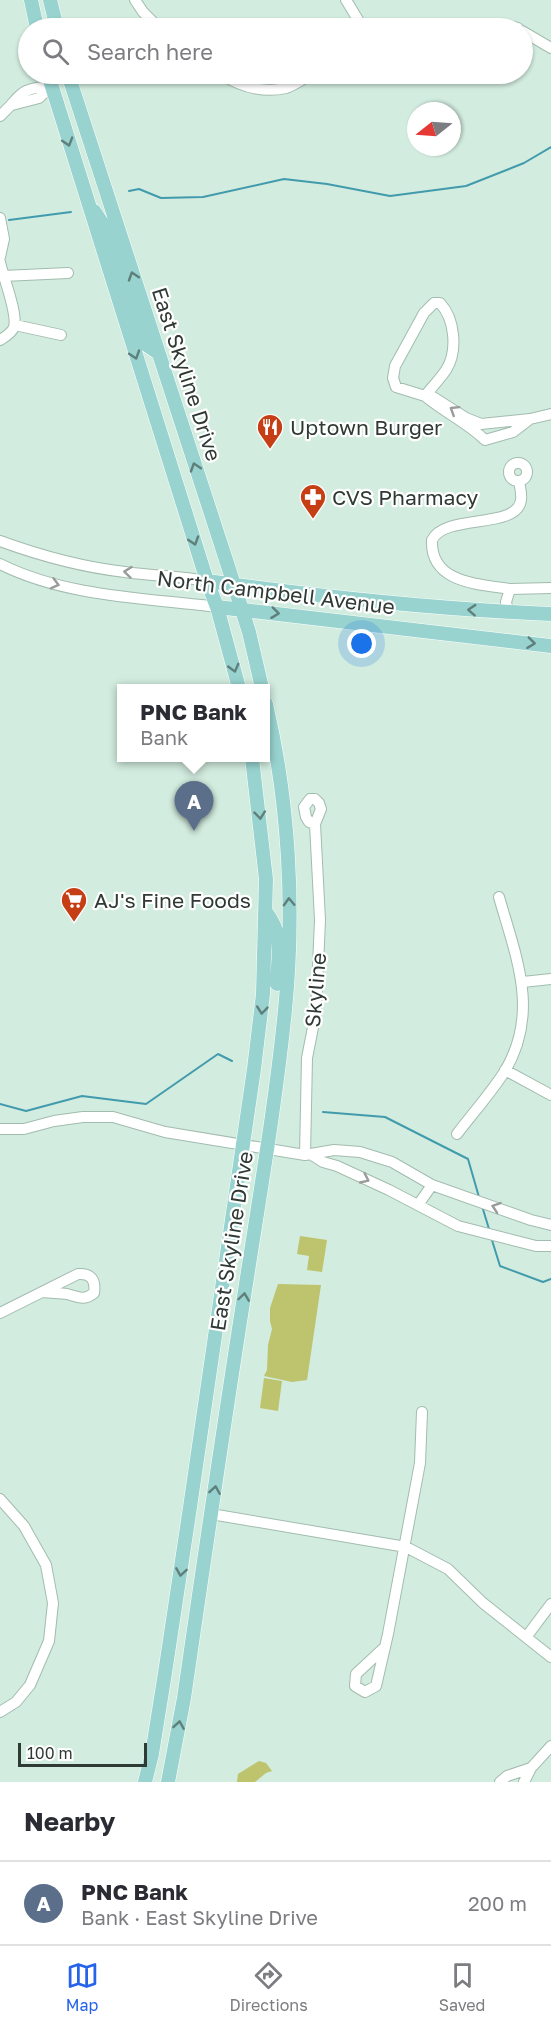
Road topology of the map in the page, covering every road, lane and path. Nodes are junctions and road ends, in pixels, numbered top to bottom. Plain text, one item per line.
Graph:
1 (31, 0) edge
2 (50, 0) edge
3 (135, 0) edge
4 (346, 0) edge
5 (35, 18) edge
6 (54, 18) edge
7 (148, 18) edge
8 (357, 18) edge
9 (533, 37) edge
10 (551, 48) edge
11 (47, 84) edge
12 (50, 84) edge
13 (71, 84) edge
14 (241, 84) edge
15 (294, 84) edge
16 (0, 116) edge
17 (86, 199) junction
18 (0, 218) edge
19 (0, 256) edge
20 (0, 262) edge
21 (68, 273) dead end
22 (3, 276) junction
23 (15, 325) junction
24 (62, 335) dead end
25 (0, 340) edge
26 (157, 352) junction
27 (425, 396) junction
28 (551, 414) edge
29 (530, 419) junction
30 (475, 425) junction
31 (519, 481) dead end
32 (0, 541) edge
33 (0, 564) edge
34 (207, 581) junction
35 (234, 585) junction
36 (510, 589) junction
37 (550, 589) edge
38 (217, 607) junction
39 (242, 610) junction
40 (508, 612) junction
41 (551, 614) edge
42 (551, 646) edge
43 (238, 684) edge
44 (261, 684) edge
45 (270, 728) edge
46 (252, 762) edge
47 (315, 824) dead end
48 (499, 897) dead end
49 (266, 912) junction
50 (551, 979) edge
51 (523, 982) junction
52 (505, 1070) junction
53 (275, 1088) junction
54 (551, 1095) edge
55 (0, 1129) edge
56 (457, 1134) dead end
57 (243, 1143) junction
58 (266, 1148) junction
59 (308, 1155) junction
60 (432, 1185) junction
61 (418, 1205) junction
62 (551, 1225) edge
63 (551, 1246) edge
64 (43, 1292) dead end
65 (218, 1312) junction
66 (0, 1313) edge
67 (422, 1412) dead end
68 (223, 1437) junction
69 (0, 1499) edge
70 (211, 1514) junction
71 (406, 1547) junction
72 (551, 1604) edge
73 (527, 1636) junction
74 (385, 1647) dead end
75 (551, 1657) edge
76 (0, 1712) edge
77 (551, 1746) edge
78 (531, 1768) junction
79 (145, 1782) edge
80 (168, 1782) edge
81 (500, 1782) edge
82 (524, 1782) edge

1 - 5 main road
2 - 6 main road
3 - 7 street
4 - 8 street
9 - 10 street
11 - 16 street
12 -> 17 main road, East Skyline Drive
26 -> 13 main road, East Skyline Drive
14 - 15 street
17 - 26 main road
17 -> 34 main road, East Skyline Drive
18 - 19 street
20 - 22 street
21 - 22 street
22 - 23 street
23 - 24 street
23 - 25 street
35 -> 26 main road, East Skyline Drive
27 - 27 street
27 - 30 street
28 - 29 street
29 - 30 street
29 - 30 street
31 - 36 street
34 -> 32 street, North Campbell Avenue
33 -> 38 street, North Campbell Avenue
34 - 35 main road, North Campbell Avenue
34 - 38 main road, East Skyline Drive
35 - 39 main road, East Skyline Drive
40 -> 35 main road, North Campbell Avenue
36 - 37 street
36 - 40 street
38 - 39 main road, North Campbell Avenue
38 -> 43 main road, East Skyline Drive
39 -> 42 main road, North Campbell Avenue
39 - 44 main road, East Skyline Drive
40 - 41 main road, North Campbell Avenue
53 -> 45 main road, East Skyline Drive
46 -> 49 main road, East Skyline Drive
47 - 59 street, Skyline
48 - 51 street
49 - 53 main road
49 -> 57 main road, East Skyline Drive
50 - 51 street
51 - 52 street
52 - 54 street
52 - 56 street
53 - 58 main road, East Skyline Drive
55 - 57 street
57 - 58 street
57 - 65 main road, East Skyline Drive
58 - 59 street
68 -> 58 main road, East Skyline Drive
59 - 60 street
59 -> 61 street
60 - 61 street
62 -> 60 street
61 - 63 street
64 - 66 street
65 - 68 main road
65 -> 79 main road, East Skyline Drive
67 - 71 street
70 -> 68 main road, East Skyline Drive
69 - 76 street
70 - 71 street
80 -> 70 main road, East Skyline Drive
71 - 73 street
71 - 74 street
72 - 73 street
73 - 75 street
77 - 78 street
78 - 81 street
78 - 82 street

